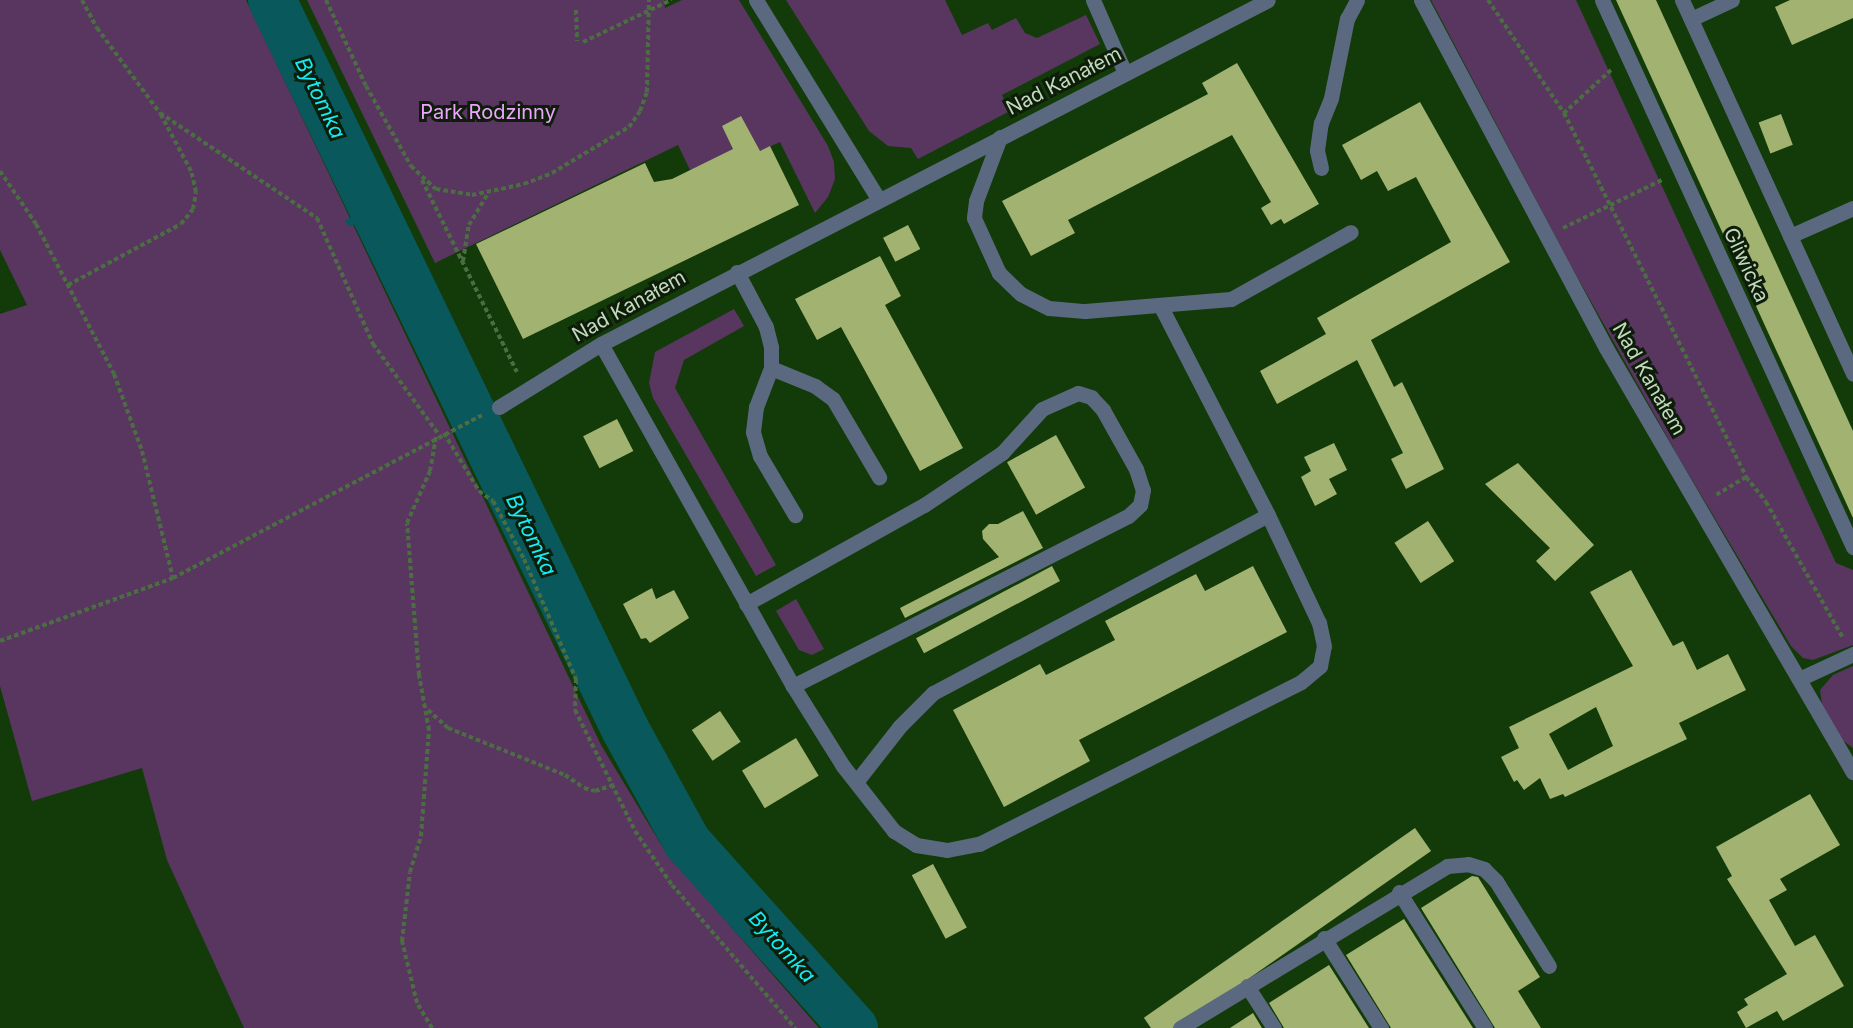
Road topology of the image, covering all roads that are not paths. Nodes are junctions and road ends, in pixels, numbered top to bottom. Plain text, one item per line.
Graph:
1 (756, 0) edge
2 (1093, 0) edge
3 (1268, 0) edge
4 (1358, 0) edge
5 (1421, 0) edge
6 (1602, 0) edge
7 (1682, 0) edge
8 (1732, 0) edge
9 (1690, 19) junction
10 (1125, 73) junction
11 (1000, 137) junction
12 (1321, 168) dead end
13 (878, 198) junction
14 (1853, 207) edge
15 (1351, 232) dead end
16 (1790, 236) junction
17 (737, 272) junction
18 (1160, 305) junction
19 (601, 344) junction
20 (771, 368) junction
21 (1853, 374) edge
22 (499, 407) road end
23 (879, 477) dead end
24 (795, 515) dead end
25 (1268, 515) junction
26 (1853, 547) edge
27 (746, 604) junction
28 (1853, 654) edge
29 (1799, 679) junction
30 (793, 686) junction
31 (1853, 772) edge
32 (856, 782) junction
33 (1400, 892) junction
34 (1324, 938) junction
35 (1549, 966) dead end
36 (1247, 986) junction
37 (1180, 1028) edge
38 (1274, 1028) edge
39 (1381, 1028) edge
40 (1485, 1028) edge

1 - 13 street
2 - 10 street
3 - 10 street, Nad Kanałem
4 - 12 street
5 - 29 street, Nad Kanałem
6 - 26 street, Gliwicka
7 - 9 street
8 - 9 street
9 - 16 street
10 - 11 street, Nad Kanałem
11 - 13 street, Nad Kanałem
11 - 18 street
13 - 17 street, Nad Kanałem
14 - 16 street
15 - 18 street
16 - 21 street
17 - 19 street, Nad Kanałem
17 - 20 street
18 - 25 street
19 - 22 street, Nad Kanałem
19 - 27 street
20 - 23 street
20 - 24 street
25 - 32 street
25 - 32 street
27 - 30 street
27 - 30 street
28 - 29 street
29 - 31 street, Nad Kanałem
30 - 32 street
33 - 34 street
33 - 35 street
33 - 40 street
34 - 36 street
34 - 39 street
36 - 37 street
36 - 38 street

